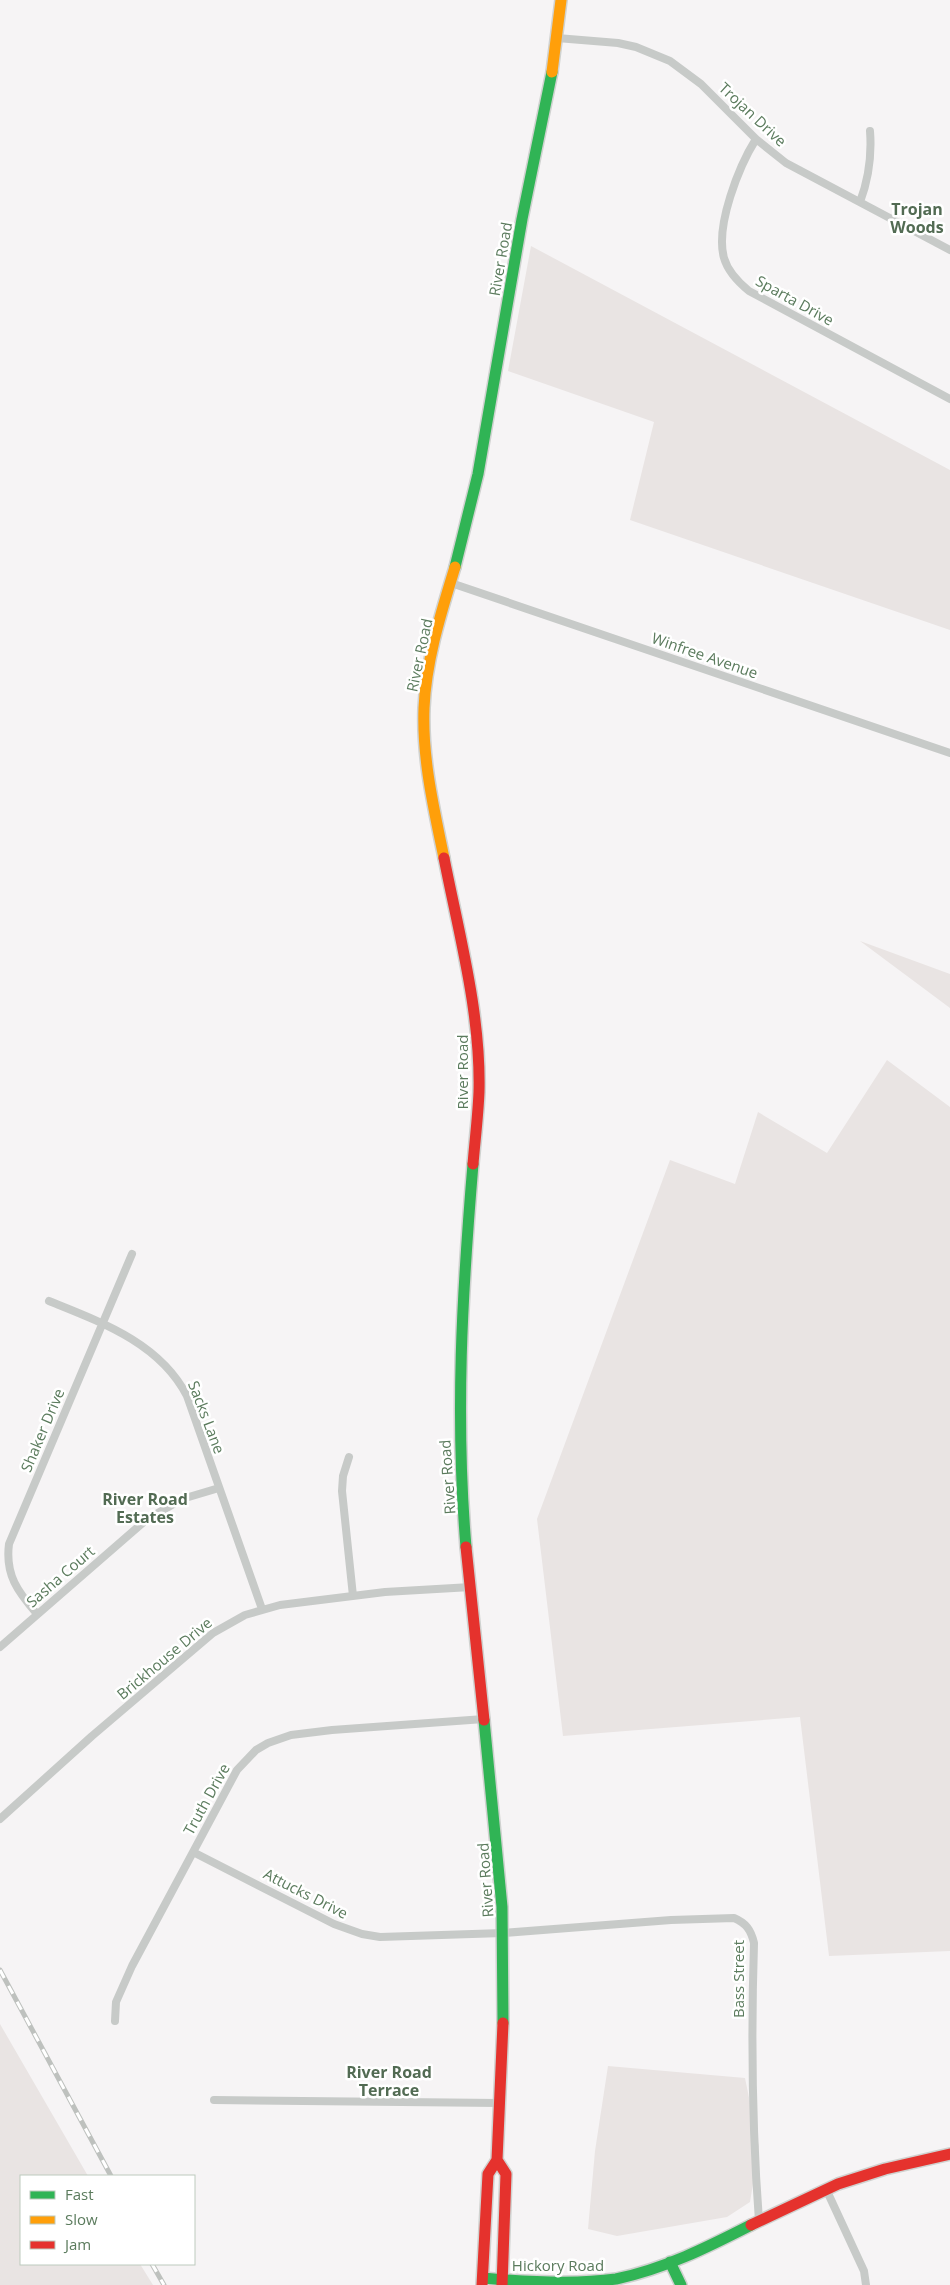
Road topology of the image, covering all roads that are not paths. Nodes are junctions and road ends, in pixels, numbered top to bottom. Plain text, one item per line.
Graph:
1 (561, 0) edge
2 (557, 38) junction
3 (870, 131) dead end
4 (756, 139) junction
5 (860, 202) junction
6 (950, 250) edge
7 (950, 400) edge
8 (451, 583) junction
9 (950, 753) edge
10 (132, 1254) dead end
11 (49, 1301) dead end
12 (102, 1323) junction
13 (350, 1457) dead end
14 (219, 1488) junction
15 (471, 1587) junction
16 (354, 1596) junction
17 (262, 1609) junction
18 (37, 1614) junction
19 (0, 1647) edge
20 (484, 1719) junction
21 (0, 1819) edge
22 (193, 1852) junction
23 (503, 1933) junction
24 (115, 2021) dead end
25 (214, 2100) dead end
26 (499, 2103) junction
27 (950, 2154) edge
28 (497, 2160) junction
29 (826, 2189) junction
30 (759, 2221) junction
31 (670, 2262) junction
32 (482, 2282) edge
33 (503, 2282) edge
34 (681, 2285) edge
35 (866, 2285) edge

1 - 2 main road, River Road
2 - 4 street, Trojan Drive
2 - 8 main road, River Road
3 - 5 street
4 - 5 street, Trojan Drive
4 - 7 street, Sparta Drive
5 - 6 street, Trojan Drive
8 - 9 street, Winfree Avenue
8 - 15 main road, River Road
10 - 12 street, Shaker Drive
11 - 12 street, Sacks Lane
12 - 14 street, Sacks Lane
12 - 18 street, Shaker Drive
13 - 16 street
14 - 17 street, Sacks Lane
14 - 18 street, Sasha Court
15 - 16 street, Brickhouse Drive
15 - 20 main road, River Road
16 - 17 street, Brickhouse Drive
17 - 21 street, Brickhouse Drive
18 - 19 street, Sasha Court
20 - 22 street, Truth Drive
20 - 23 main road, River Road
22 - 23 street, Attucks Drive
22 - 24 street, Truth Drive
23 - 26 main road, River Road
23 - 30 street, Bass Street
25 - 26 street
26 - 28 main road, River Road
27 - 29 main road
28 - 32 main road, River Road
28 - 33 main road, River Road
29 - 30 main road
29 - 35 street
30 - 31 main road, Hickory Road
31 - 33 main road, Hickory Road
31 - 34 main road
32 - 33 main road, Hickory Road

